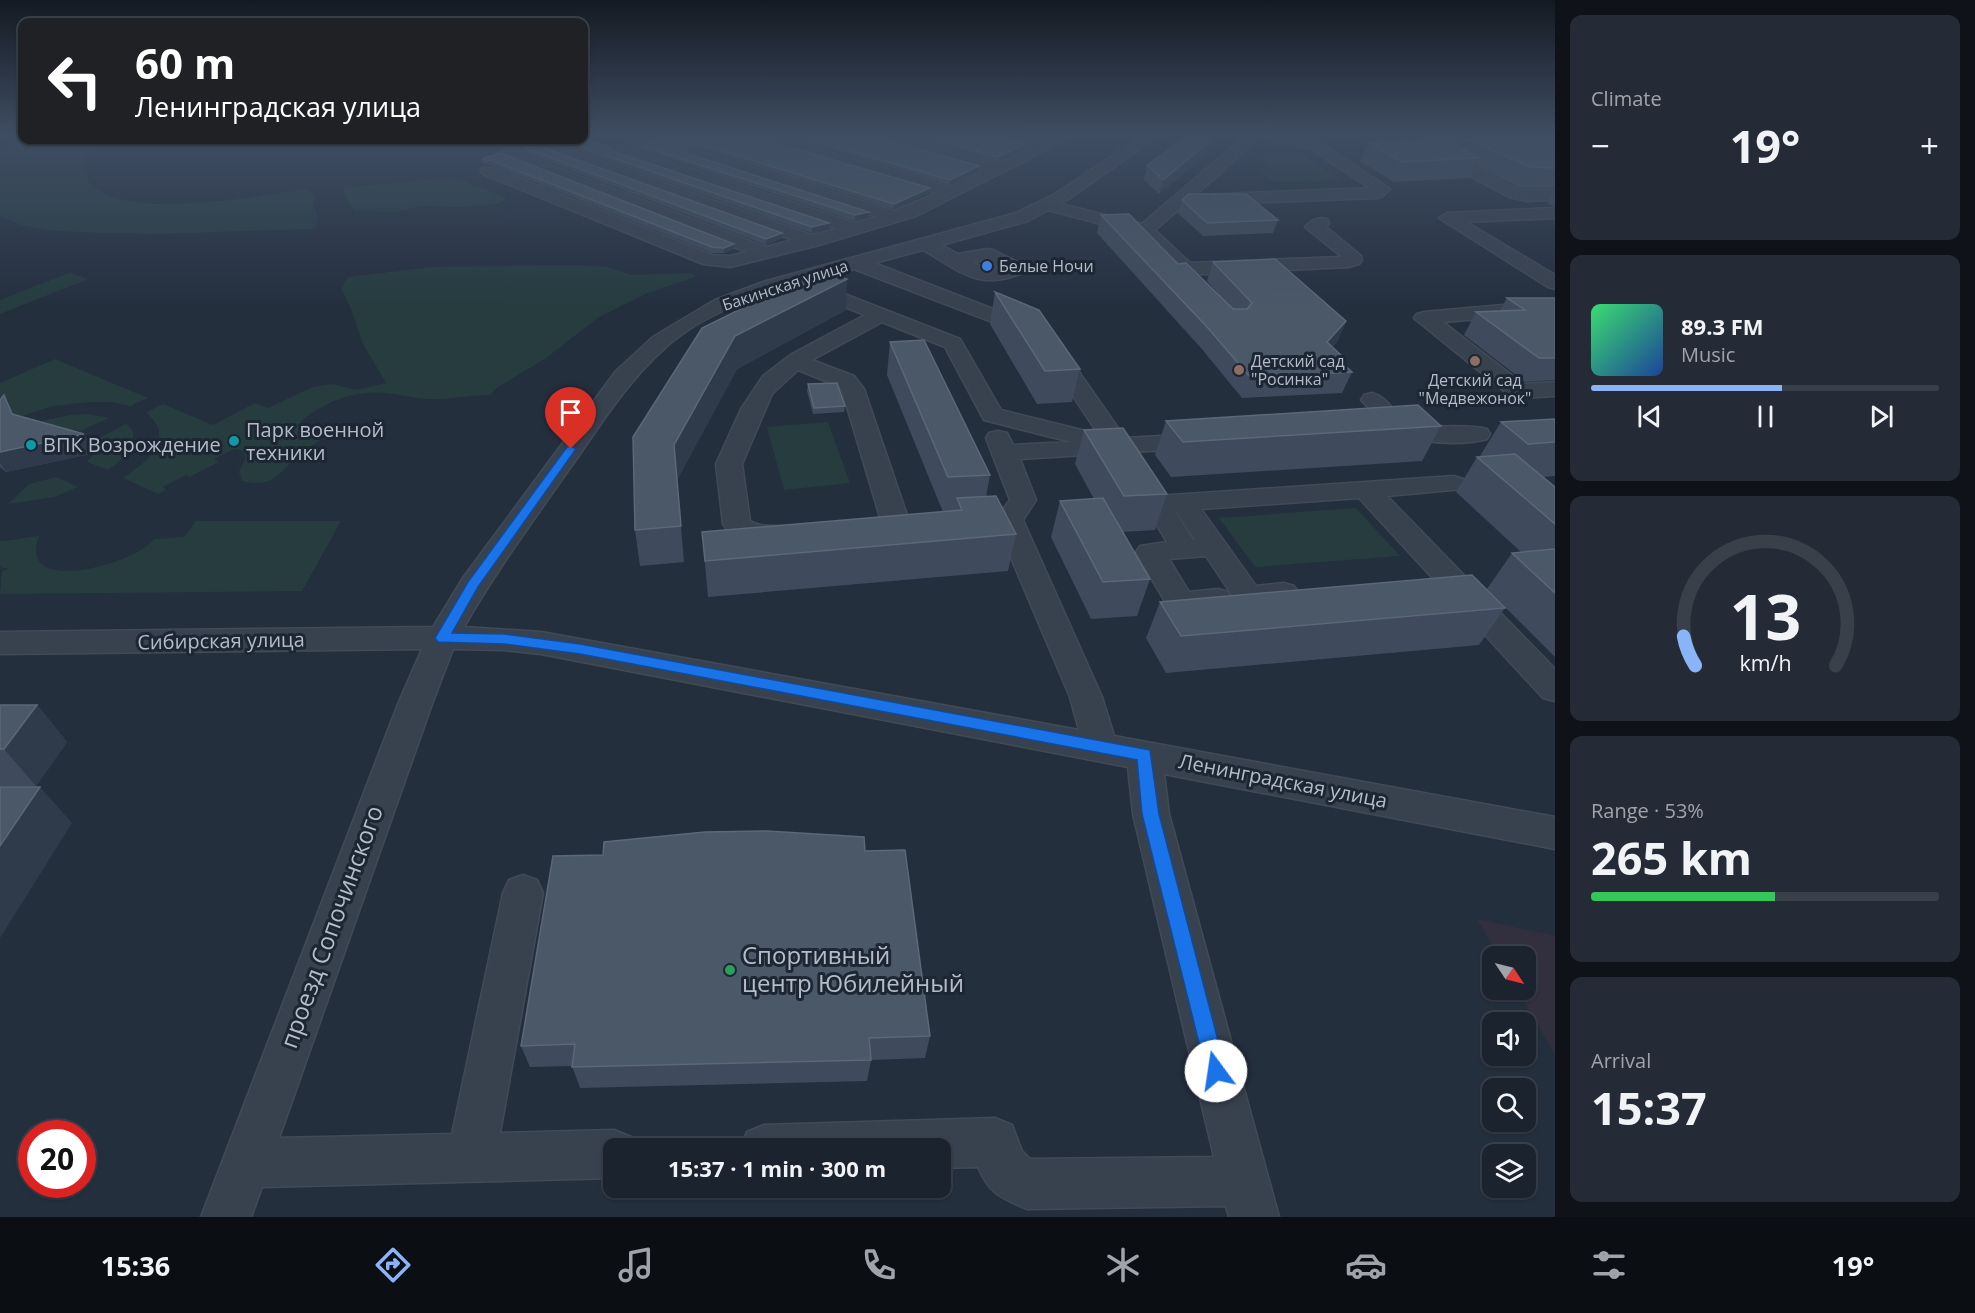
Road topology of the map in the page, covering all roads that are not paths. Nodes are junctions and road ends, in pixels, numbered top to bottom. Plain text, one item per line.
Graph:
1 (542, 193) edge
2 (609, 193) edge
3 (678, 193) edge
4 (746, 193) edge
5 (818, 193) edge
6 (949, 193) edge
7 (1066, 193) edge
8 (1188, 193) edge
9 (1377, 193) edge
10 (1512, 193) edge
11 (1555, 195) edge
12 (1184, 196) junction
13 (903, 198) edge
14 (1206, 199) junction
15 (925, 205) junction
16 (1047, 205) junction
17 (1555, 213) edge
18 (1521, 214) junction
19 (1160, 216) junction
20 (895, 217) junction
21 (1321, 223) dead end
22 (1547, 228) dead end
23 (855, 229) junction
24 (1144, 230) junction
25 (813, 241) junction
26 (926, 244) junction
27 (765, 253) junction
28 (956, 260) dead end
29 (730, 262) junction
30 (854, 262) junction
31 (1185, 269) junction
32 (793, 279) junction
33 (1555, 283) edge
34 (770, 286) junction
35 (1200, 290) edge
36 (1555, 308) edge
37 (882, 314) junction
38 (796, 362) junction
39 (1555, 389) edge
40 (1372, 400) dead end
41 (992, 415) junction
42 (1402, 429) junction
43 (1373, 430) edge
44 (1478, 434) dead end
45 (1222, 440) edge
46 (1118, 446) junction
47 (1005, 453) junction
48 (1454, 484) dead end
49 (1366, 490) junction
50 (1184, 503) junction
51 (897, 525) edge
52 (807, 531) edge
53 (1214, 547) junction
54 (1185, 549) junction
55 (1450, 579) junction
56 (1414, 582) edge
57 (1307, 591) edge
58 (1248, 597) junction
59 (442, 638) junction
60 (0, 643) edge
61 (1555, 689) edge
62 (1097, 746) junction
63 (1144, 755) junction
64 (1555, 833) edge
65 (523, 893) dead end
66 (951, 1143) edge
67 (603, 1154) edge
68 (471, 1158) junction
69 (245, 1163) junction
70 (1249, 1199) edge
71 (226, 1217) edge

1 - 29 street
2 - 27 street
3 - 25 street
4 - 23 street
5 - 20 street
6 - 15 street
7 - 16 street, Бакинская улица
8 - 12 street
9 - 14 street
10 - 11 street
12 - 14 street
12 - 19 street
13 - 15 street
14 - 19 street
15 - 20 street
16 - 24 street
16 - 26 street, Бакинская улица
17 - 18 street
18 - 22 street
18 - 33 street
19 - 24 street
20 - 23 street
21 - 31 street
23 - 25 street
24 - 31 street
25 - 27 street
26 - 28 street
26 - 30 street, Бакинская улица
27 - 29 street
29 - 34 street
30 - 32 street, Бакинская улица
30 - 46 street
31 - 35 street
32 - 34 street, Бакинская улица
32 - 37 street
34 - 59 street, Бакинская улица
36 - 39 street
37 - 38 street
37 - 41 street
38 - 51 street
38 - 52 street
40 - 42 street
41 - 46 street
41 - 47 street
42 - 43 street
42 - 44 street
45 - 46 street
46 - 47 street
47 - 62 street
48 - 49 street
49 - 50 street
49 - 55 street
50 - 53 street
50 - 54 street
53 - 54 street
53 - 58 street
54 - 58 street
55 - 56 street
55 - 61 street
57 - 58 street
59 - 60 street, Сибирская улица
59 - 62 street, Ленинградская улица
59 - 69 street, проезд Сопочинского
62 - 63 street, Ленинградская улица
63 - 64 street, Ленинградская улица
63 - 70 street
65 - 68 street
66 - 70 street
67 - 68 street
68 - 69 street
69 - 71 street, проезд Сопочинского

